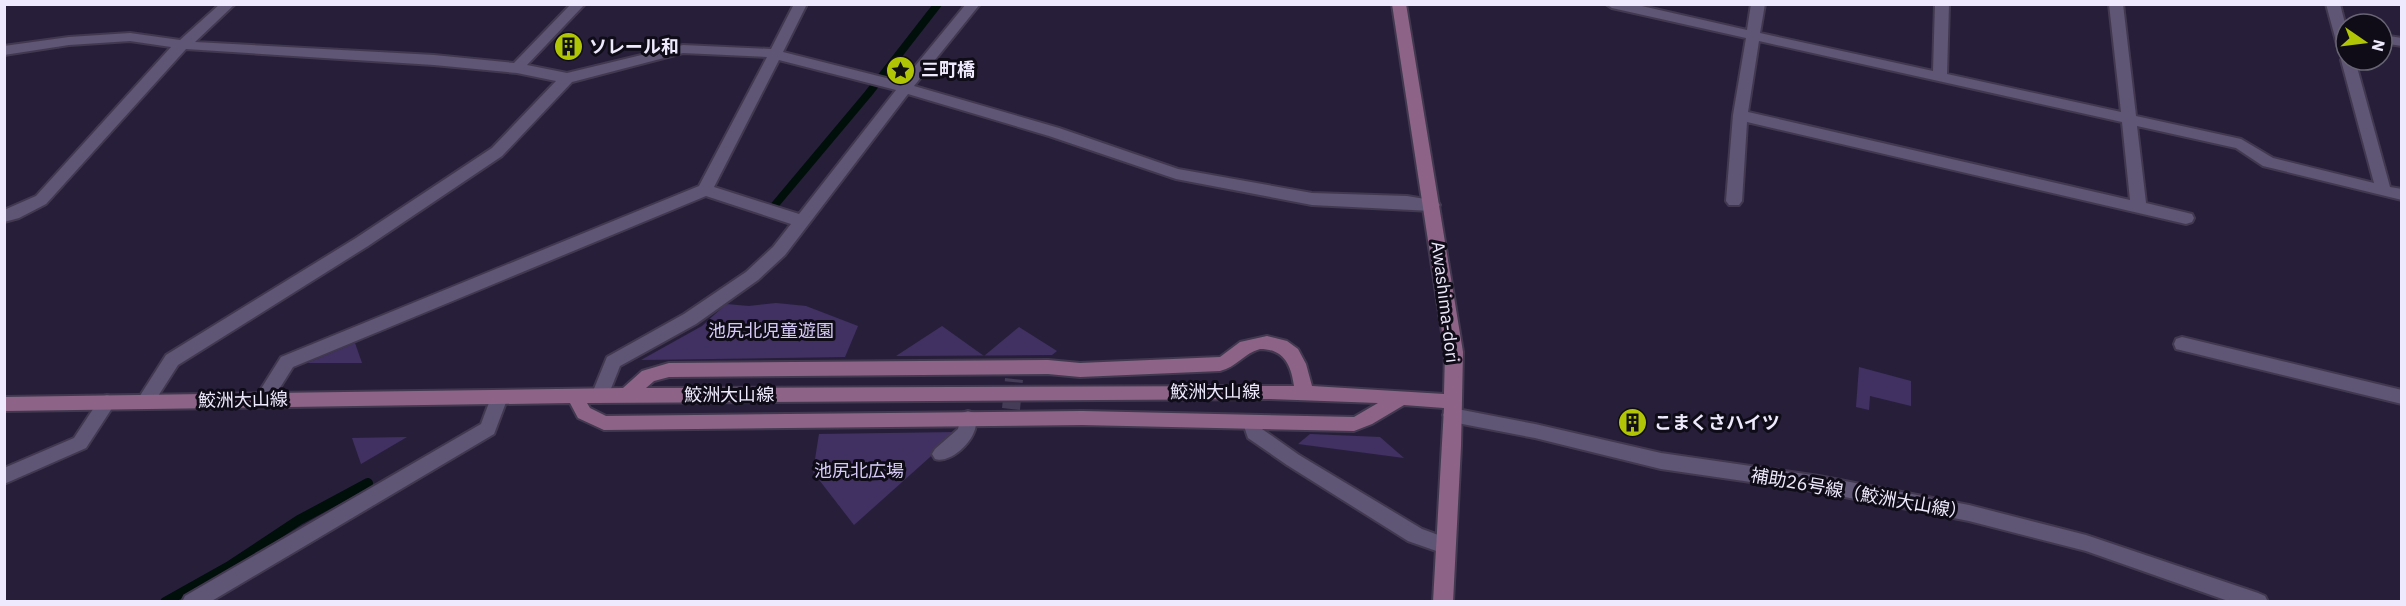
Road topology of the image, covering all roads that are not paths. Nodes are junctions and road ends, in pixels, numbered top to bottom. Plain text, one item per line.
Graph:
1 (229, 4) edge
2 (579, 4) edge
3 (801, 4) edge
4 (974, 4) edge
5 (1399, 4) edge
6 (1612, 4) edge
7 (1758, 4) edge
8 (1942, 4) edge
9 (2116, 4) edge
10 (1752, 37) junction
11 (184, 45) junction
12 (4, 51) edge
13 (776, 54) junction
14 (517, 68) junction
15 (2351, 72) edge
16 (567, 78) junction
17 (1940, 78) junction
18 (899, 86) junction
19 (1740, 115) junction
20 (2130, 120) junction
21 (2383, 189) junction
22 (705, 190) junction
23 (2402, 195) edge
24 (1734, 201) dead end
25 (1432, 205) junction
26 (2139, 207) junction
27 (4, 216) edge
28 (2186, 218) dead end
29 (801, 221) junction
30 (2182, 344) dead end
31 (1304, 392) junction
32 (627, 395) junction
33 (581, 396) junction
34 (600, 396) junction
35 (1405, 396) junction
36 (499, 397) junction
37 (2402, 397) edge
38 (263, 400) junction
39 (107, 402) junction
40 (145, 402) junction
41 (4, 404) edge
42 (1453, 408) junction
43 (968, 418) junction
44 (1252, 423) junction
45 (941, 454) dead end
46 (4, 476) edge
47 (1445, 546) junction
48 (192, 602) edge
49 (1443, 602) edge
50 (2258, 602) edge

1 - 11 street
2 - 14 street
3 - 13 street
4 - 18 street
5 - 25 main road, Awashima-dori
6 - 10 street
7 - 10 street
8 - 17 street
9 - 20 street
10 - 17 street
10 - 19 street
11 - 12 street
11 - 14 street
11 - 27 street
13 - 16 street
13 - 18 street
13 - 22 street
14 - 16 street
15 - 21 street
16 - 40 street
17 - 20 street
18 - 25 street
18 - 29 street
19 - 24 street
19 - 26 street
20 - 21 street
20 - 26 street
21 - 23 street
22 - 29 street
22 - 38 street
25 - 42 main road, Awashima-dori
26 - 28 street
29 - 34 street
30 - 37 street
31 - 32 main road, 鮫洲大山線
31 - 32 main road
31 - 35 main road, 鮫洲大山線
32 - 34 main road, 鮫洲大山線
33 - 34 main road, 鮫洲大山線
33 - 36 main road, 鮫洲大山線
33 - 43 main road
35 - 42 main road, 鮫洲大山線
35 - 44 main road
36 - 38 main road, 鮫洲大山線
36 - 48 street
38 - 40 main road, 鮫洲大山線
39 - 40 main road, 鮫洲大山線
39 - 41 main road, 鮫洲大山線
39 - 46 street
42 - 47 main road, Awashima-dori
42 - 50 street, 補助26号線（鮫洲大山線）
43 - 44 main road
43 - 45 street
44 - 47 street
47 - 49 main road, Awashima-dori

